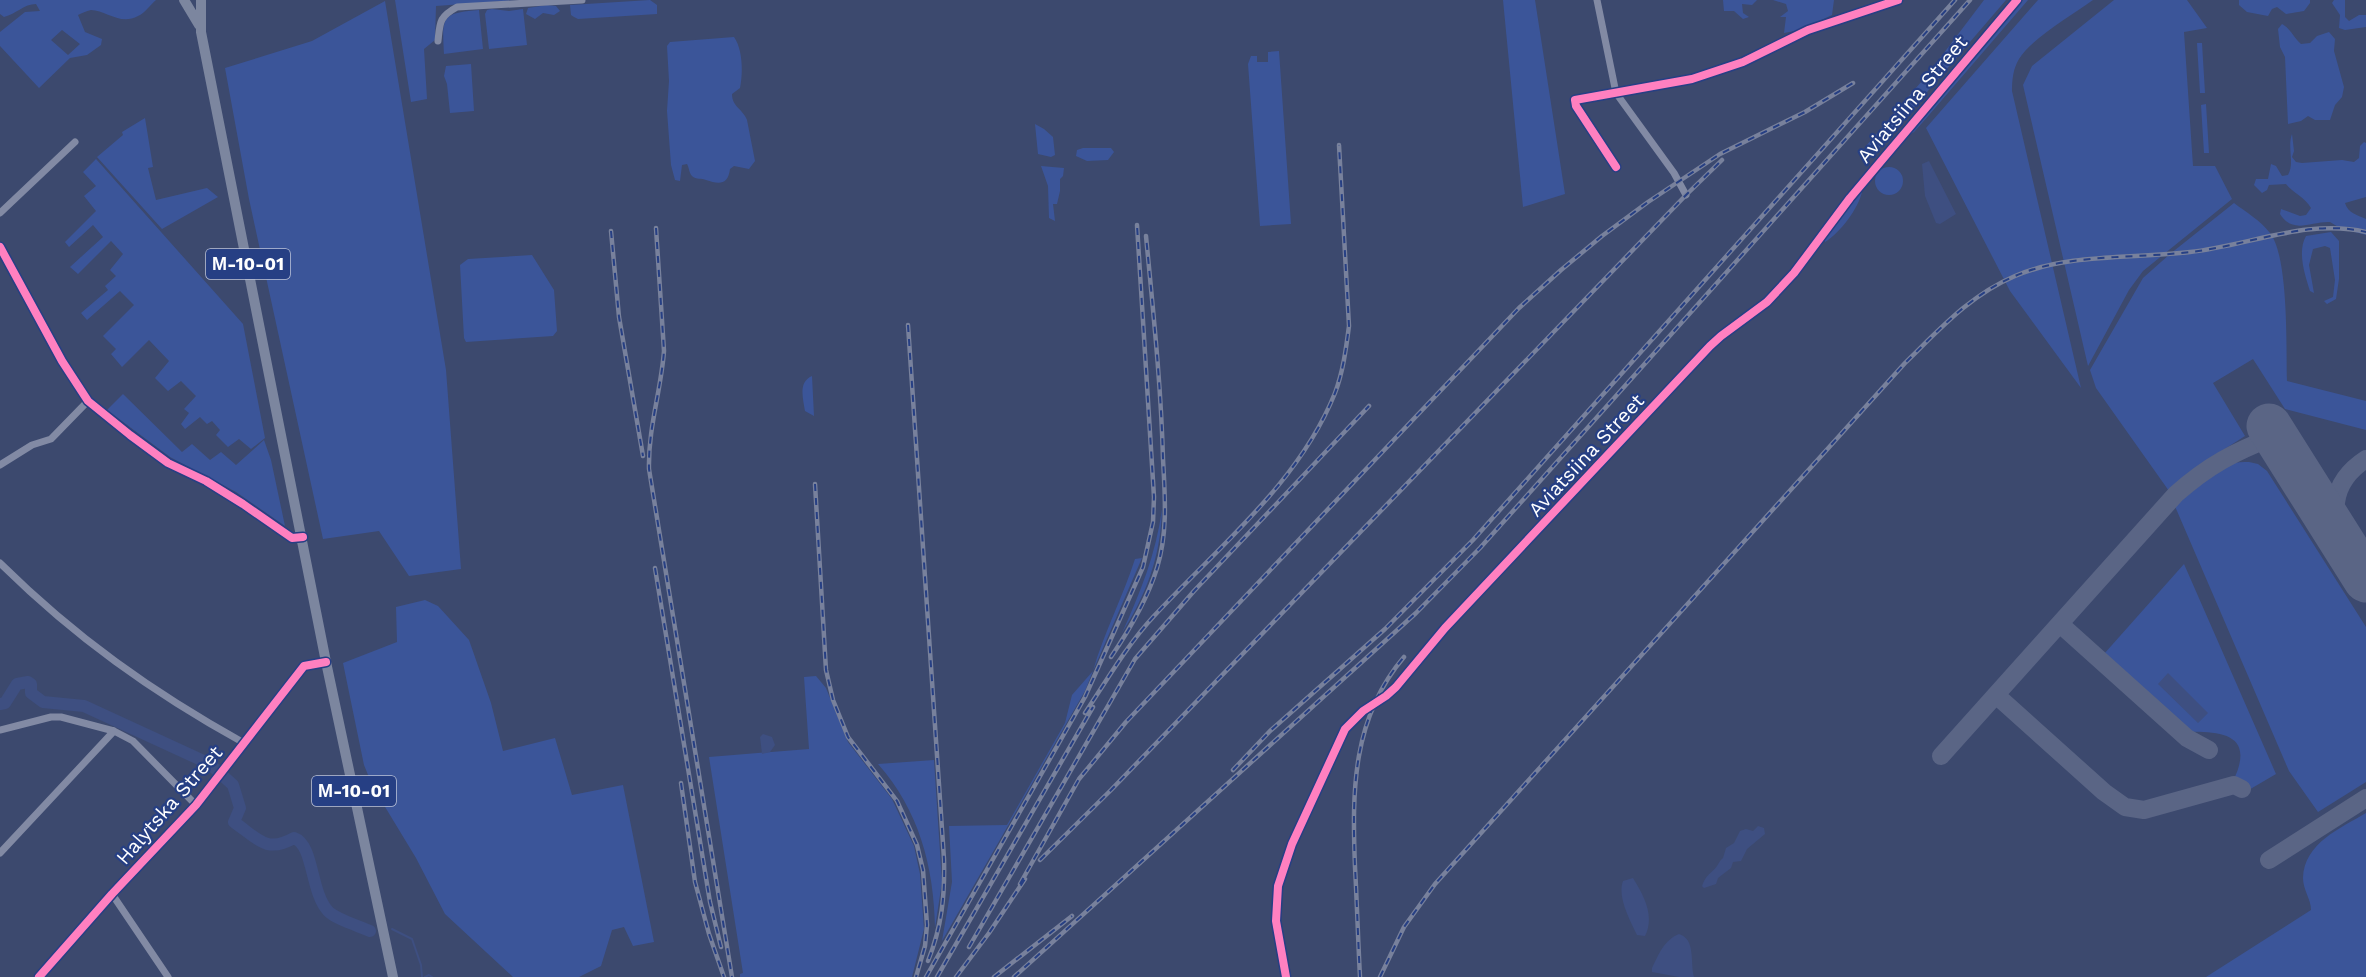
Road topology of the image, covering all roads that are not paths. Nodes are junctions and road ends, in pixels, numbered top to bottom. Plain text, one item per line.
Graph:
1 (184, 0) edge
2 (201, 0) edge
3 (582, 0) edge
4 (1598, 0) edge
5 (1898, 0) edge
6 (2017, 0) edge
7 (200, 28) junction
8 (438, 41) dead end
9 (1616, 93) junction
10 (75, 142) dead end
11 (1616, 167) dead end
12 (1686, 195) dead end
13 (0, 213) edge
14 (0, 247) edge
15 (88, 401) junction
16 (0, 465) edge
17 (303, 537) junction
18 (0, 563) edge
19 (326, 662) junction
20 (0, 730) edge
21 (114, 731) junction
22 (244, 743) junction
23 (196, 805) junction
24 (0, 853) edge
25 (112, 894) junction
26 (39, 977) edge
27 (168, 977) edge
28 (393, 977) edge
29 (1286, 977) edge

1 - 7 highway, М-10-01
2 - 7 highway, М-10-01
3 - 8 street
4 - 9 street
5 - 9 street
6 - 29 street, Aviatsiina Street
7 - 17 highway, М-10-01
9 - 11 street
9 - 12 street
10 - 13 street
14 - 15 street
15 - 16 street
15 - 17 street
17 - 19 highway, М-10-01
18 - 22 street
19 - 22 street, Halytska Street
19 - 28 highway, М-10-01
20 - 21 street
21 - 23 street
21 - 24 street
22 - 23 street, Halytska Street
23 - 25 street, Halytska Street
25 - 26 street, Halytska Street
25 - 27 street

